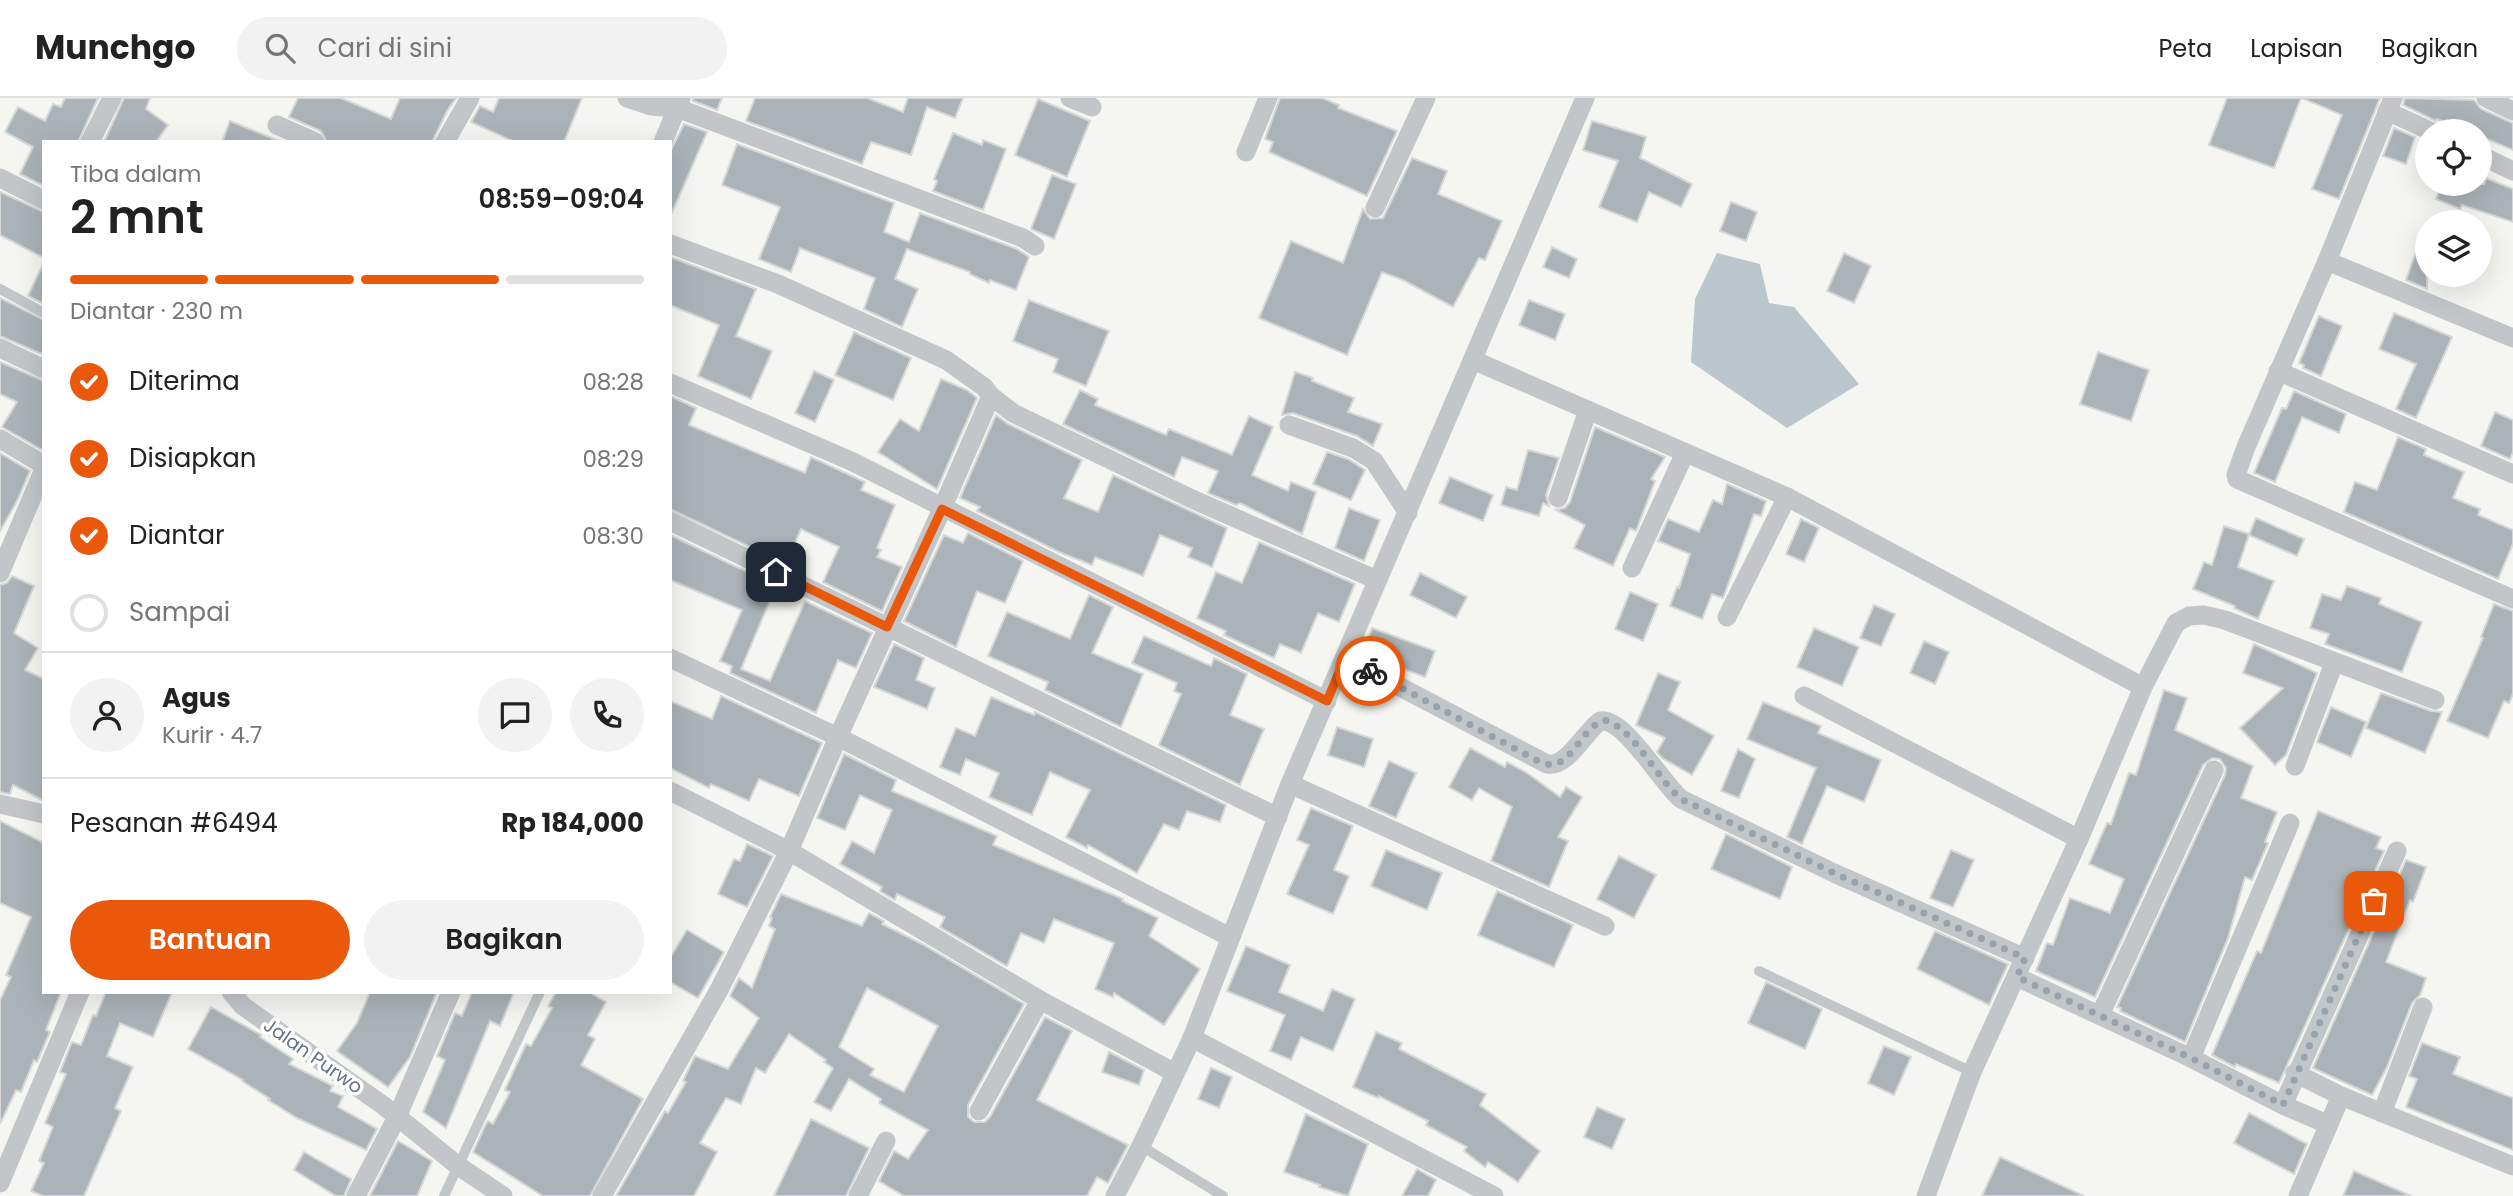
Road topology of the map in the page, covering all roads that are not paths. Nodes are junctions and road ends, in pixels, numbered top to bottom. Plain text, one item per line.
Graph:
1 (112, 98) edge
2 (470, 98) edge
3 (627, 98) edge
4 (1070, 98) edge
5 (1268, 98) edge
6 (1426, 98) edge
7 (1585, 98) edge
8 (2486, 98) edge
9 (679, 103) edge
10 (2390, 104) edge
11 (1092, 107) dead end
12 (2513, 111) edge
13 (2415, 121) edge
14 (277, 125) dead end
15 (91, 140) edge
16 (310, 140) edge
17 (446, 140) edge
18 (664, 140) edge
19 (1246, 152) dead end
20 (2492, 161) edge
21 (2513, 171) edge
22 (0, 178) edge
23 (42, 199) edge
24 (1375, 208) dead end
25 (672, 245) edge
26 (1035, 246) dead end
27 (2326, 261) junction
28 (0, 289) edge
29 (42, 312) edge
30 (2513, 338) edge
31 (0, 348) edge
32 (1473, 359) junction
33 (42, 368) edge
34 (2278, 371) junction
35 (672, 384) edge
36 (991, 396) junction
37 (1588, 410) junction
38 (1289, 425) dead end
39 (0, 439) edge
40 (1685, 453) junction
41 (42, 466) edge
42 (42, 472) edge
43 (2513, 474) edge
44 (1787, 497) junction
45 (1558, 498) dead end
46 (942, 509) junction
47 (1408, 513) junction
48 (672, 522) edge
49 (1632, 569) dead end
50 (0, 573) edge
51 (1377, 580) junction
52 (2513, 599) edge
53 (1727, 617) dead end
54 (887, 627) junction
55 (1345, 658) junction
56 (672, 659) edge
57 (2334, 663) junction
58 (2143, 687) junction
59 (1804, 696) dead end
60 (2435, 700) dead end
61 (1327, 701) junction
62 (838, 737) junction
63 (2295, 766) dead end
64 (2214, 770) dead end
65 (1290, 784) junction
66 (672, 792) edge
67 (0, 804) edge
68 (42, 814) edge
69 (1278, 817) junction
70 (2290, 823) dead end
71 (2079, 839) junction
72 (789, 851) junction
73 (2397, 851) dead end
74 (1605, 926) dead end
75 (1230, 937) junction
76 (2021, 967) junction
77 (1759, 971) dead end
78 (79, 994) edge
79 (233, 994) edge
80 (450, 994) edge
81 (539, 994) edge
82 (1040, 1000) junction
83 (2423, 1007) dead end
84 (2100, 1015) junction
85 (1192, 1038) junction
86 (2191, 1058) junction
87 (1972, 1072) junction
88 (1175, 1073) junction
89 (2295, 1073) junction
90 (2341, 1096) junction
91 (2283, 1105) junction
92 (979, 1111) dead end
93 (2382, 1113) junction
94 (397, 1117) junction
95 (2328, 1124) junction
96 (886, 1141) dead end
97 (1142, 1146) junction
98 (457, 1166) junction
99 (2513, 1166) edge
100 (0, 1183) edge
101 (1929, 1195) edge
102 (356, 1196) edge
103 (444, 1196) edge
104 (503, 1196) edge
105 (602, 1196) edge
106 (858, 1196) edge
107 (1115, 1196) edge
108 (1223, 1196) edge
109 (1494, 1196) edge
110 (2298, 1196) edge

1 - 15 street
2 - 17 street
3 - 9 street
4 - 11 street
5 - 19 street
6 - 24 street
7 - 32 street
8 - 12 street
9 - 18 street
9 - 26 street
10 - 13 street
10 - 27 street
14 - 16 street
20 - 21 street
22 - 23 street
25 - 36 street
27 - 30 street
27 - 34 street
28 - 29 lane
31 - 33 street
32 - 37 street
32 - 47 street
34 - 43 street
34 - 52 street
35 - 46 street
36 - 46 street
36 - 51 street
37 - 40 street
37 - 45 street
38 - 47 street
39 - 41 street
40 - 44 street
40 - 49 street
42 - 50 street
44 - 53 street
44 - 58 street
46 - 54 street
46 - 61 street
47 - 51 street
48 - 54 street
51 - 55 street
54 - 62 street
54 - 69 street
55 - 61 street
55 - 76 street
56 - 62 street
57 - 58 street
57 - 60 street
57 - 63 street
58 - 71 street
59 - 71 street
61 - 65 street
62 - 72 street
62 - 75 street
64 - 84 street
65 - 69 street
65 - 74 street
66 - 72 street
67 - 68 street
69 - 75 street
70 - 86 street
71 - 76 street
72 - 82 street
72 - 105 street
73 - 89 street
75 - 85 street
76 - 84 street
76 - 87 street
77 - 87 lane
78 - 100 street
79 - 94 street, Jalan Purwo
80 - 94 street
81 - 98 lane
82 - 88 street
82 - 92 street
83 - 93 street
84 - 86 street
85 - 88 street
85 - 109 street
86 - 91 street
87 - 101 street
88 - 97 street
89 - 90 street
89 - 91 street
90 - 93 street
90 - 95 street
91 - 95 street
93 - 99 street
94 - 98 street, Jalan Purwo
94 - 102 street
95 - 110 street
96 - 106 street
97 - 107 street
97 - 108 lane
98 - 103 lane
98 - 104 street, Jalan Purwo

